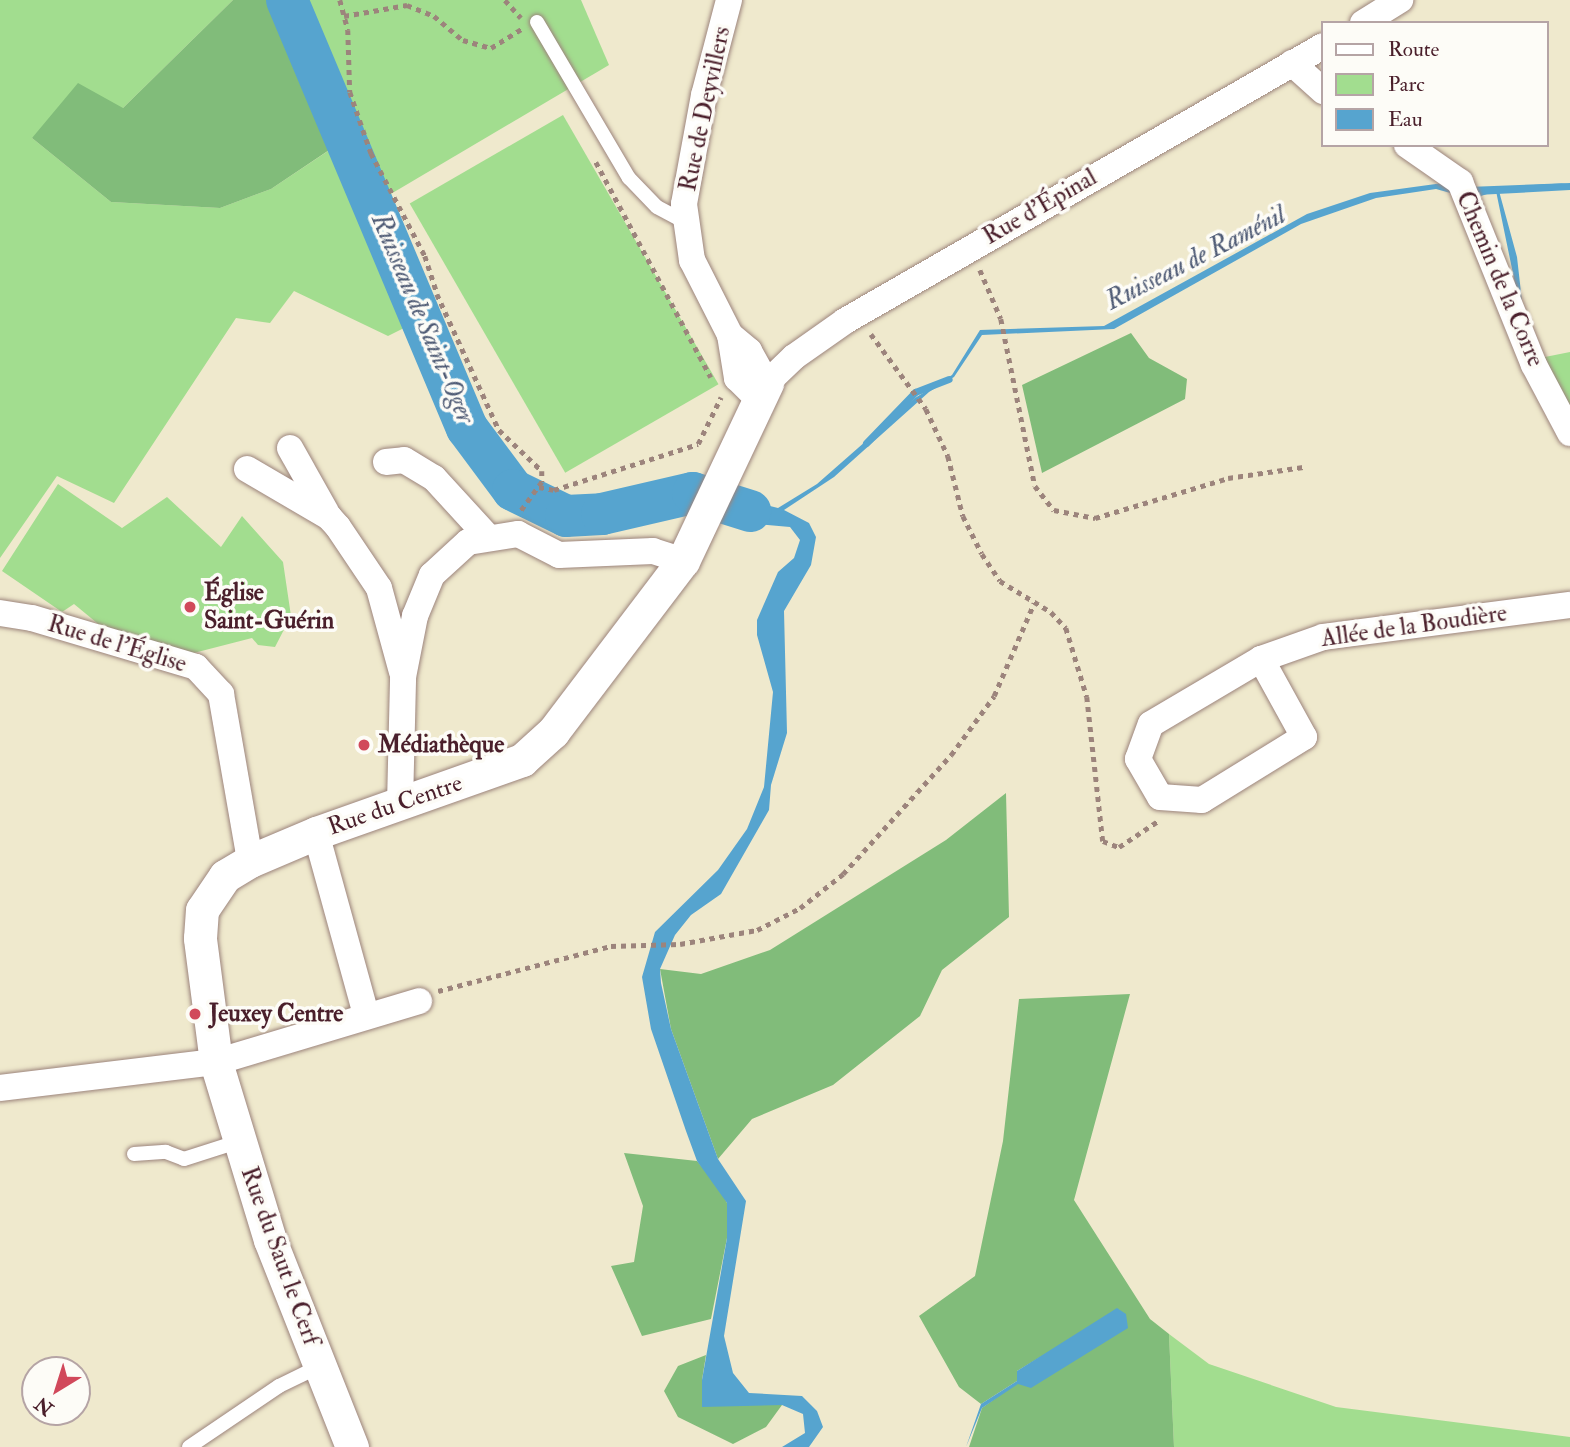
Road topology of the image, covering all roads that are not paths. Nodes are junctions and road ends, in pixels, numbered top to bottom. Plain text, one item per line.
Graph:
1 (729, 0) edge
2 (537, 22) dead end
3 (1322, 47) edge
4 (1292, 62) junction
5 (1322, 91) edge
6 (1409, 147) edge
7 (687, 223) junction
8 (763, 392) junction
9 (1570, 433) edge
10 (290, 448) dead end
11 (386, 462) dead end
12 (247, 469) dead end
13 (329, 517) junction
14 (488, 537) junction
15 (683, 561) junction
16 (1570, 605) edge
17 (0, 613) edge
18 (1261, 659) junction
19 (403, 677) junction
20 (400, 804) junction
21 (316, 832) junction
22 (250, 861) junction
23 (419, 1001) road end
24 (366, 1015) junction
25 (216, 1062) junction
26 (0, 1088) edge
27 (240, 1141) junction
28 (134, 1154) dead end
29 (320, 1366) junction
30 (190, 1447) edge
31 (352, 1447) edge

1 - 7 street, Rue de Deyvillers
2 - 7 lane
3 - 4 street, Rue d’Épinal
4 - 5 street
4 - 8 street, Rue d’Épinal
6 - 9 street, Chemin de la Corre
7 - 8 street, Rue de Deyvillers
8 - 15 street, Rue du Centre
10 - 13 street
11 - 14 street
12 - 13 street
13 - 19 street
14 - 15 street
14 - 19 street
15 - 20 street, Rue du Centre
16 - 18 street, Allée de la Boudière
17 - 22 street, Rue de l'Église
18 - 18 street, Allée de la Boudière
19 - 20 street
20 - 21 street, Rue du Centre
21 - 22 street, Rue du Centre
21 - 24 street
22 - 25 street, Rue du Centre
23 - 24 street
24 - 25 street
25 - 26 street
25 - 27 street, Rue du Saut le Cerf
27 - 28 lane
27 - 29 street, Rue du Saut le Cerf
29 - 30 lane
29 - 31 street, Rue du Saut le Cerf

